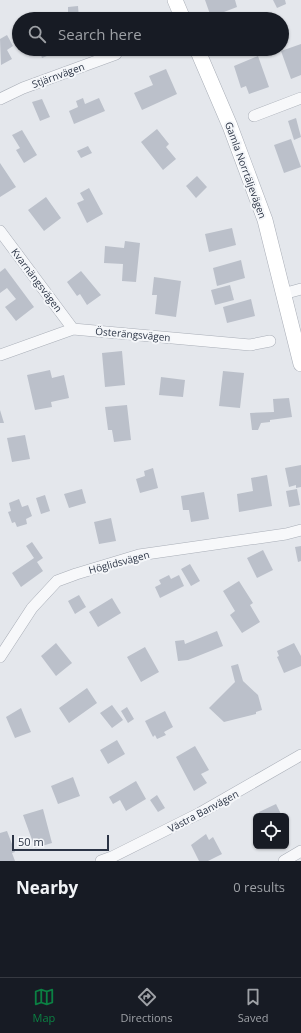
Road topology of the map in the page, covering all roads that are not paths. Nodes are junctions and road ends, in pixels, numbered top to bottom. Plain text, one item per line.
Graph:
1 (175, 0) edge
2 (181, 12) edge
3 (111, 56) edge
4 (200, 56) edge
5 (0, 98) edge
6 (301, 98) edge
7 (254, 116) dead end
8 (0, 231) edge
9 (301, 289) edge
10 (283, 294) junction
11 (73, 329) junction
12 (270, 341) dead end
13 (0, 355) edge
14 (301, 364) edge
15 (301, 530) edge
16 (0, 657) edge
17 (301, 756) edge
18 (301, 851) edge
19 (114, 859) edge
20 (101, 861) edge
21 (284, 861) edge

1 - 2 street
3 - 5 street, Stjärnvägen
4 - 10 street, Gamla Norrtäljevägen
6 - 7 street
8 - 11 street, Kvarnängsvägen
9 - 10 street
10 - 14 street, Gamla Norrtäljevägen
11 - 12 street, Österängsvägen
11 - 13 street, Österängsvägen
15 - 16 street, Höglidsvägen
17 - 19 street, Västra Banvägen
18 - 21 street
19 - 20 street, Västra Banvägen

